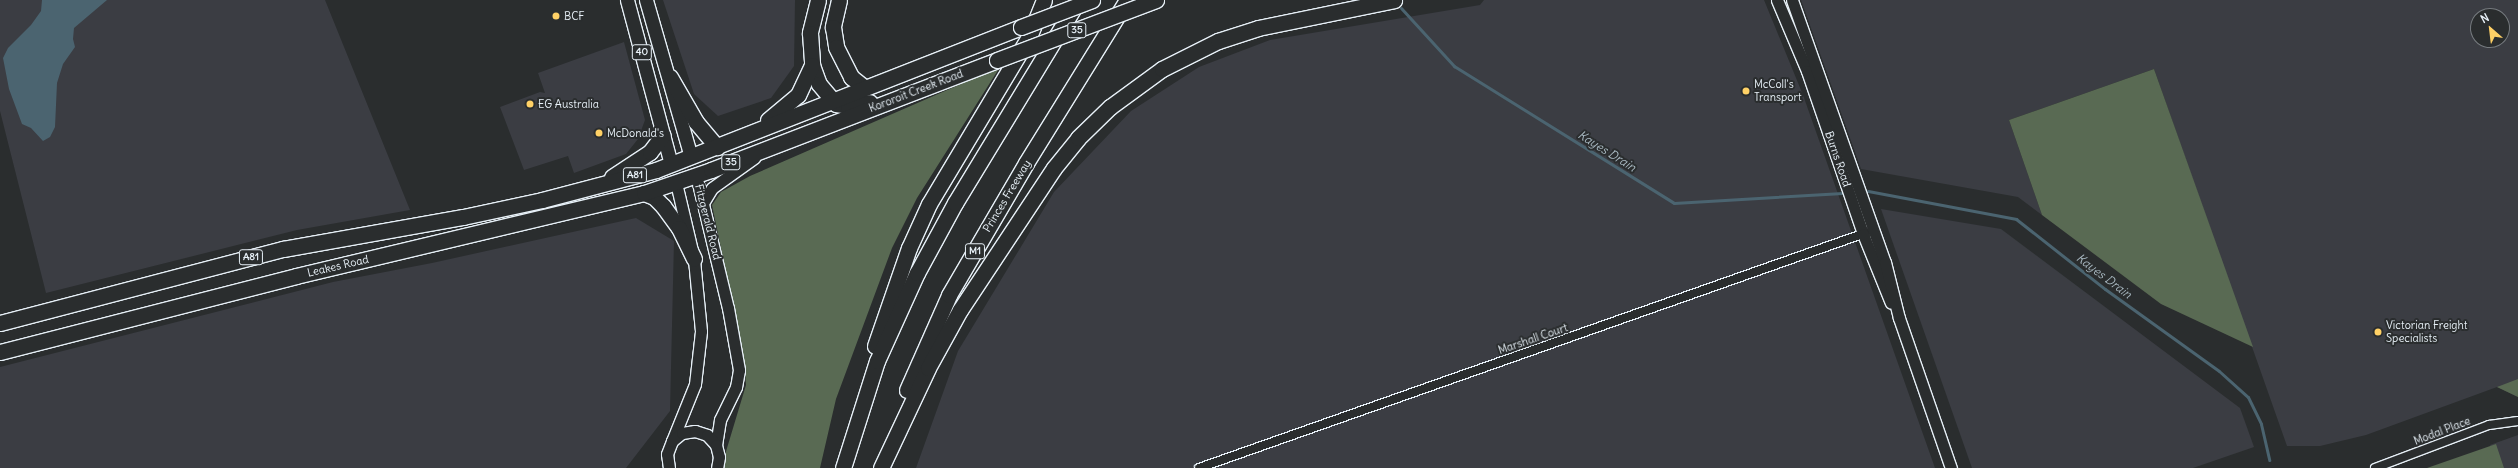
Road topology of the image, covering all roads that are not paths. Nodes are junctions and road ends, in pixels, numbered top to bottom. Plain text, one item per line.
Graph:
1 (627, 0) edge
2 (646, 0) edge
3 (818, 0) edge
4 (839, 0) edge
5 (1044, 0) edge
6 (1078, 0) edge
7 (1092, 0) edge
8 (1127, 0) edge
9 (1156, 0) edge
10 (1394, 0) edge
11 (1777, 0) edge
12 (1792, 0) edge
13 (1804, 33) junction
14 (1793, 37) junction
15 (812, 65) junction
16 (670, 77) junction
17 (864, 87) junction
18 (890, 99) junction
19 (831, 100) junction
20 (752, 131) junction
21 (663, 135) junction
22 (717, 147) junction
23 (766, 149) junction
24 (691, 157) junction
25 (671, 164) junction
26 (696, 176) junction
27 (676, 183) junction
28 (599, 185) junction
29 (644, 193) junction
30 (703, 203) junction
31 (1874, 230) junction
32 (1863, 234) junction
33 (694, 259) junction
34 (1899, 318) junction
35 (0, 323) edge
36 (0, 352) edge
37 (2518, 421) edge
38 (672, 441) junction
39 (716, 445) junction
40 (668, 468) edge
41 (717, 468) edge
42 (842, 468) edge
43 (880, 468) edge
44 (1199, 468) edge
45 (1951, 468) edge
46 (2375, 468) edge

1 - 21 main road, Fitzgerald Road / 40
2 - 16 main road, Fitzgerald Road / 40
3 - 15 highway
4 - 17 highway
5 - 42 highway
6 - 42 highway
7 - 17 highway, Kororoit Creek Road / 35, bridge
8 - 43 highway, Princes Freeway / M1
9 - 18 highway, Kororoit Creek Road / 35, bridge
10 - 43 highway
11 - 14 street, Burns Road
12 - 13 street, Burns Road
13 - 14 street
13 - 31 street, Burns Road
14 - 32 street, Burns Road
15 - 19 highway
15 - 20 highway
16 - 22 highway
16 - 24 main road, Fitzgerald Road / 40
17 - 19 highway, Kororoit Creek Road / 35
18 - 19 highway
18 - 23 highway, Kororoit Creek Road / 35
19 - 20 highway, Kororoit Creek Road / 35
20 - 22 highway, Kororoit Creek Road / 35
21 - 25 main road, Fitzgerald Road / 40
21 - 28 highway
22 - 24 highway, Kororoit Creek Road / 35
23 - 26 highway, Kororoit Creek Road / 35
23 - 30 street
24 - 25 highway, Kororoit Creek Road
24 - 26 highway, Fitzgerald Road
25 - 27 highway, Fitzgerald Road
25 - 28 highway, A81
26 - 27 highway, Kororoit Creek Road
26 - 30 street, Fitzgerald Road
27 - 29 highway, Leakes Road / A81
27 - 33 street, Fitzgerald Road
28 - 35 highway, A81
29 - 33 highway
29 - 36 highway, Leakes Road / A81
30 - 39 street, Fitzgerald Road
31 - 32 street, Marshall Court
31 - 34 street, Burns Road
32 - 34 street, Burns Road
32 - 44 street, Marshall Court
33 - 38 street, Fitzgerald Road
34 - 45 street, Burns Road
37 - 46 street, Modal Place
38 - 39 street
38 - 40 street, Fitzgerald Road
39 - 41 street, Fitzgerald Road

